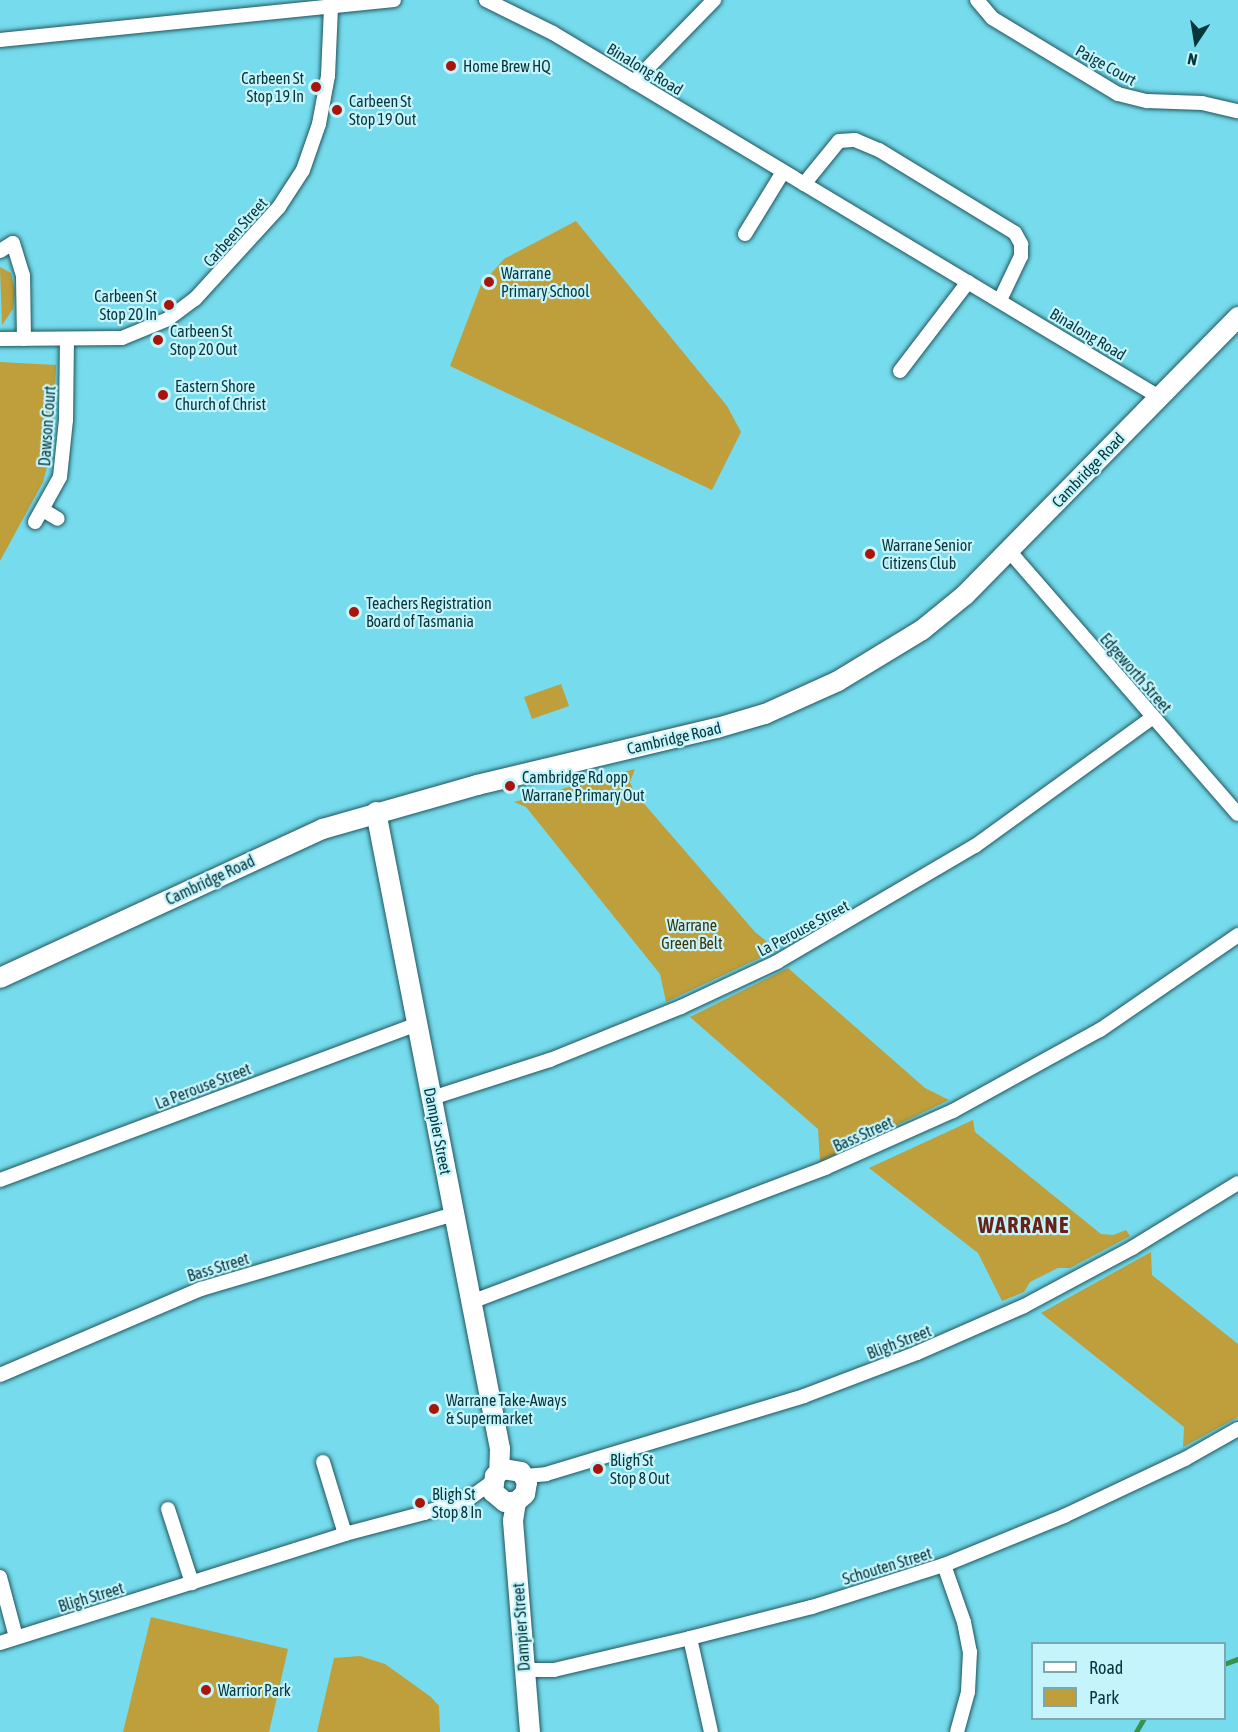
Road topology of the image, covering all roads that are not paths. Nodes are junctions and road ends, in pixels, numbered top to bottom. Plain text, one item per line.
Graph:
1 (394, 0) edge
2 (486, 0) edge
3 (714, 0) edge
4 (977, 0) edge
5 (331, 8) junction
6 (0, 40) edge
7 (634, 82) junction
8 (1238, 111) edge
9 (783, 172) junction
10 (804, 184) junction
11 (745, 234) dead end
12 (0, 251) edge
13 (968, 282) junction
14 (1000, 300) junction
15 (1238, 317) edge
16 (0, 339) edge
17 (24, 339) junction
18 (67, 341) junction
19 (900, 371) dead end
20 (1159, 397) junction
21 (43, 510) junction
22 (58, 519) dead end
23 (35, 522) dead end
24 (1010, 552) junction
25 (1153, 717) junction
26 (376, 812) junction
27 (1238, 814) edge
28 (1238, 935) edge
29 (0, 978) edge
30 (417, 1024) junction
31 (432, 1098) junction
32 (0, 1180) edge
33 (1238, 1183) edge
34 (454, 1214) junction
35 (471, 1302) junction
36 (0, 1375) edge
37 (1238, 1429) edge
38 (323, 1462) dead end
39 (509, 1486) junction
40 (168, 1509) dead end
41 (345, 1534) junction
42 (944, 1565) junction
43 (0, 1577) edge
44 (192, 1583) junction
45 (16, 1637) junction
46 (690, 1638) junction
47 (0, 1643) edge
48 (524, 1670) junction
49 (530, 1732) edge
50 (711, 1732) edge
51 (957, 1732) edge

1 - 5 street
2 - 7 street, Binalong Road
3 - 7 street
4 - 8 street, Paige Court
5 - 6 street
5 - 18 street, Carbeen Street
7 - 9 street, Binalong Road
9 - 10 street, Binalong Road
9 - 11 street
10 - 13 street, Binalong Road
10 - 14 street
12 - 17 street
13 - 14 street, Binalong Road
13 - 19 street
14 - 20 street, Binalong Road
15 - 20 main road, Cambridge Road
16 - 17 street, Carbeen Street
17 - 18 street, Carbeen Street
18 - 21 street, Dawson Court
20 - 24 main road, Cambridge Road
21 - 22 street
21 - 23 street, Dawson Court
24 - 25 street, Edgeworth Street
24 - 26 main road, Cambridge Road
25 - 27 street, Edgeworth Street
25 - 31 street, La Perouse Street
26 - 29 main road, Cambridge Road
26 - 30 main road, Dampier Street
28 - 35 street, Bass Street
30 - 31 main road, Dampier Street
30 - 32 street, La Perouse Street
31 - 34 main road, Dampier Street
33 - 39 street, Bligh Street
34 - 35 main road, Dampier Street
34 - 36 street, Bass Street
35 - 39 main road, Dampier Street
37 - 42 street, Schouten Street
38 - 41 street
39 - 41 street, Bligh Street
39 - 48 main road, Dampier Street
40 - 44 street
41 - 44 street, Bligh Street
42 - 46 street, Schouten Street
42 - 51 street
43 - 45 street
44 - 45 street, Bligh Street
45 - 47 street, Bligh Street
46 - 48 street, Schouten Street
46 - 50 street
48 - 49 main road, Dampier Street

